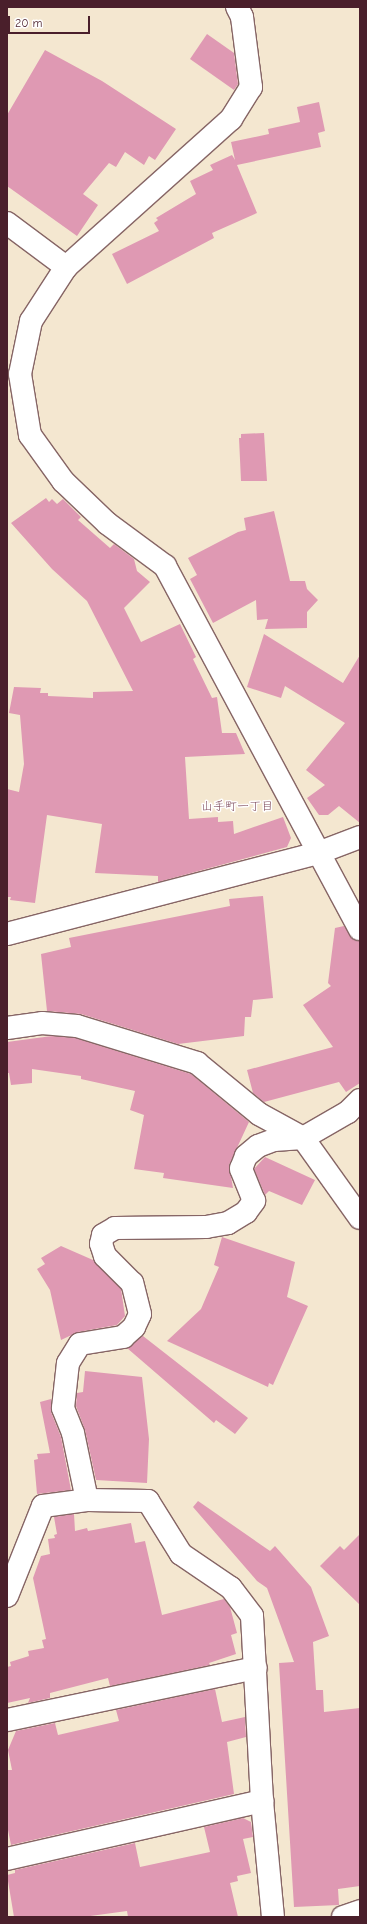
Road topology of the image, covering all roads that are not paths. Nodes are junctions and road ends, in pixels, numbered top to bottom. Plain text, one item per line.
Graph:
1 (237, 7) edge
2 (7, 223) edge
3 (66, 268) junction
4 (360, 837) edge
5 (318, 853) junction
6 (360, 929) edge
7 (7, 934) edge
8 (7, 1028) edge
9 (360, 1100) edge
10 (303, 1138) junction
11 (360, 1218) edge
12 (88, 1500) junction
13 (7, 1596) edge
14 (256, 1668) junction
15 (7, 1720) edge
16 (262, 1801) junction
17 (7, 1860) edge
18 (360, 1911) edge
19 (273, 1917) edge
20 (343, 1917) edge

1 - 3 street
2 - 3 street
3 - 5 street
4 - 5 street
5 - 6 street
5 - 7 street
8 - 10 street
9 - 10 street
10 - 11 street
10 - 12 street
12 - 13 street
12 - 14 street
14 - 15 street
14 - 16 street
16 - 17 street
16 - 19 street
18 - 20 street

